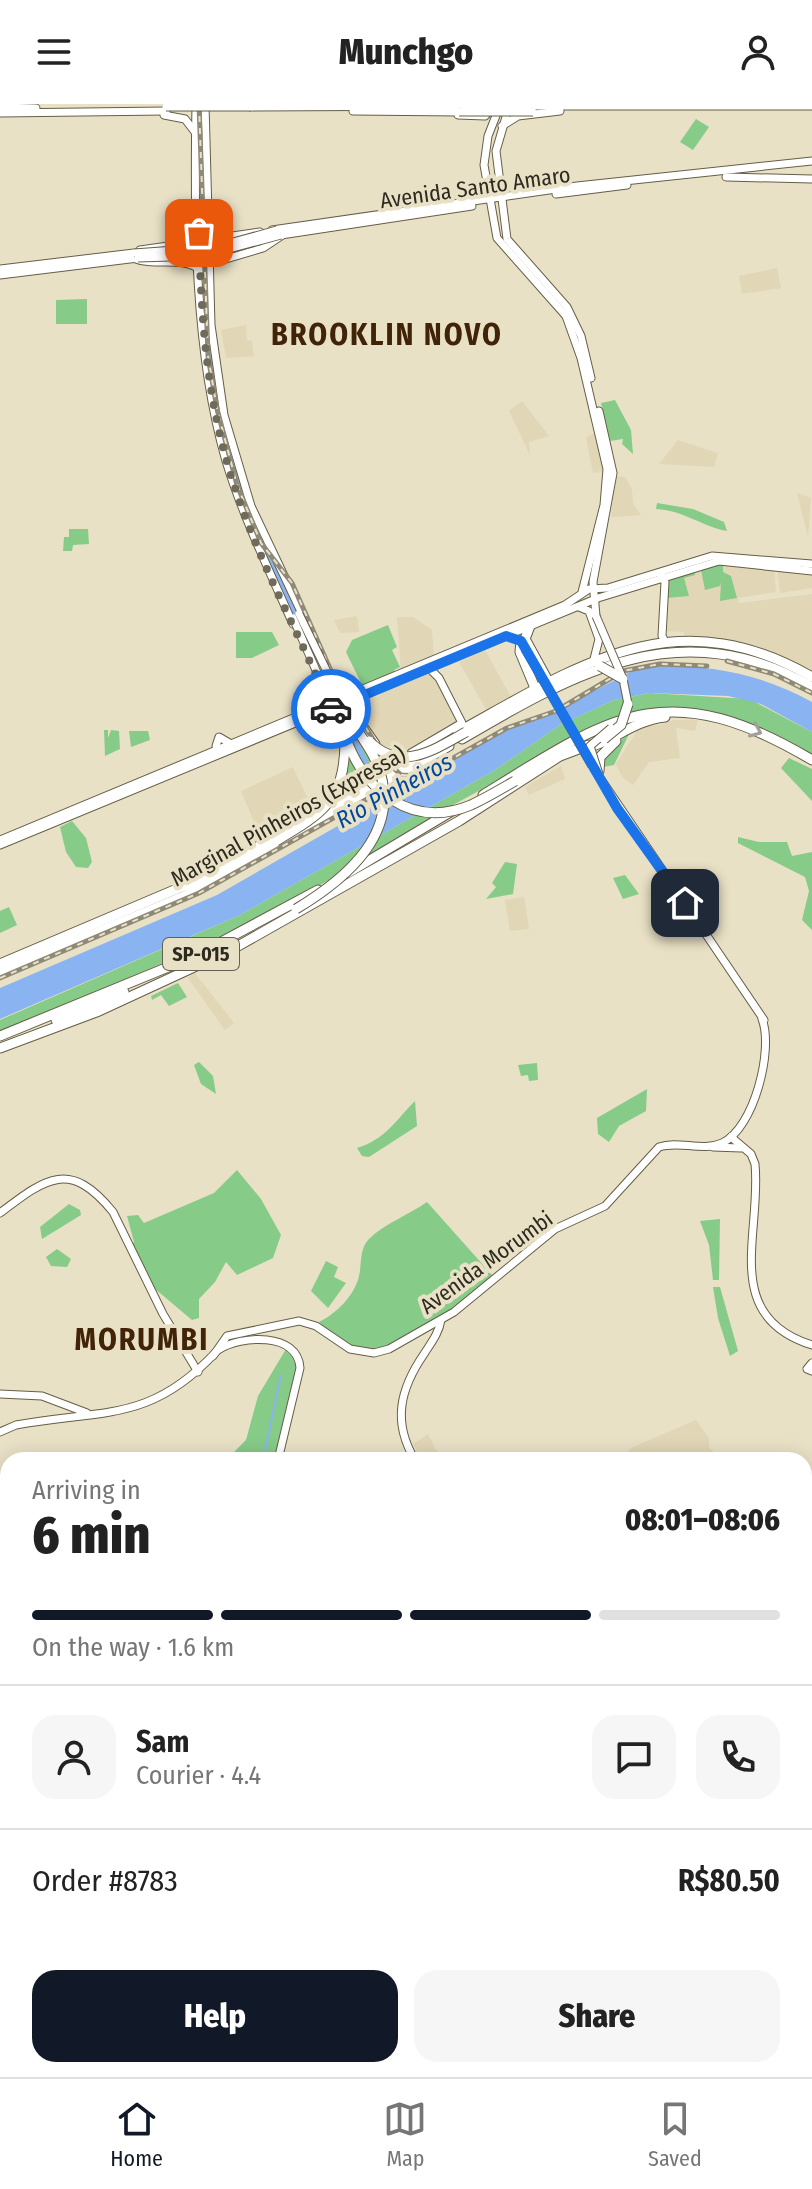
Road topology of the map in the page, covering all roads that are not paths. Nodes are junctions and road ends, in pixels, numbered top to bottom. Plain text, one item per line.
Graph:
1 (196, 104) edge
2 (205, 104) edge
3 (504, 104) edge
4 (189, 105) edge
5 (460, 107) edge
6 (533, 107) edge
7 (812, 108) edge
8 (165, 109) edge
9 (251, 109) junction
10 (0, 110) edge
11 (560, 111) junction
12 (448, 112) junction
13 (478, 117) junction
14 (185, 119) junction
15 (502, 124) junction
16 (486, 126) junction
17 (196, 134) junction
18 (483, 152) junction
19 (812, 161) edge
20 (485, 169) junction
21 (497, 174) junction
22 (812, 178) edge
23 (483, 184) junction
24 (504, 197) junction
25 (485, 202) junction
26 (492, 214) junction
27 (208, 226) junction
28 (281, 232) junction
29 (496, 234) junction
30 (217, 239) junction
31 (201, 240) junction
32 (508, 242) junction
33 (134, 255) junction
34 (222, 259) junction
35 (192, 264) junction
36 (209, 264) junction
37 (200, 270) junction
38 (0, 272) edge
39 (597, 405) junction
40 (600, 430) junction
41 (608, 448) junction
42 (696, 561) junction
43 (812, 564) edge
44 (596, 567) junction
45 (812, 571) edge
46 (684, 572) junction
47 (661, 579) junction
48 (592, 588) junction
49 (603, 593) junction
50 (581, 594) junction
51 (282, 598) junction
52 (593, 600) junction
53 (295, 604) junction
54 (589, 610) junction
55 (296, 616) junction
56 (530, 626) junction
57 (520, 636) junction
58 (666, 643) junction
59 (648, 645) junction
60 (736, 648) junction
61 (692, 651) junction
62 (594, 659) junction
63 (436, 669) junction
64 (533, 677) junction
65 (812, 677) edge
66 (623, 679) junction
67 (549, 680) junction
68 (812, 687) edge
69 (535, 688) junction
70 (325, 695) junction
71 (349, 696) junction
72 (628, 704) junction
73 (333, 705) junction
74 (520, 706) junction
75 (320, 710) junction
76 (696, 714) junction
77 (336, 719) junction
78 (352, 723) junction
79 (466, 726) junction
80 (363, 727) junction
81 (623, 733) junction
82 (348, 738) junction
83 (567, 747) junction
84 (219, 752) junction
85 (419, 752) junction
86 (393, 754) junction
87 (812, 760) edge
88 (403, 772) junction
89 (600, 774) junction
90 (518, 782) junction
91 (358, 790) junction
92 (482, 809) junction
93 (621, 814) junction
94 (290, 828) junction
95 (403, 840) junction
96 (0, 842) edge
97 (385, 852) junction
98 (237, 868) junction
99 (338, 889) junction
100 (152, 900) junction
101 (293, 911) junction
102 (96, 932) junction
103 (231, 950) junction
104 (195, 956) junction
105 (0, 968) edge
106 (186, 972) junction
107 (762, 1019) junction
108 (766, 1030) junction
109 (0, 1039) edge
110 (772, 1041) junction
111 (0, 1048) edge
112 (767, 1051) junction
113 (727, 1143) junction
114 (1, 1210) edge
115 (439, 1323) junction
116 (230, 1341) junction
117 (812, 1345) edge
118 (215, 1353) junction
119 (198, 1368) junction
120 (0, 1394) edge
121 (120, 1410) junction
122 (80, 1411) junction
123 (0, 1432) edge
124 (280, 1452) edge
125 (411, 1452) edge

1 - 4 main road
1 - 17 main road
2 - 27 main road
3 - 13 main road
3 - 15 main road
3 - 16 main road
3 - 20 main road
3 - 21 main road
4 - 8 main road
4 - 14 main road
5 - 6 main road, bridge
5 - 9 main road
5 - 12 main road
6 - 7 main road
6 - 11 main road
7 - 11 main road
8 - 9 main road, bridge
8 - 10 main road
8 - 14 main road
9 - 12 main road
11 - 15 main road
12 - 13 main road
13 - 16 main road
14 - 17 main road
15 - 21 main road
16 - 18 main road
17 - 31 main road
18 - 20 main road
18 - 23 main road
19 - 24 main road, Avenida Santo Amaro
20 - 23 main road
20 - 25 main road
21 - 24 main road
22 - 24 main road, Avenida Santo Amaro
23 - 25 main road
24 - 25 main road, Avenida Santo Amaro
24 - 32 main road
25 - 26 main road
25 - 26 main road
25 - 28 main road, Avenida Santo Amaro
26 - 29 main road
27 - 30 main road
27 - 31 main road
28 - 30 main road, Avenida Santo Amaro
28 - 33 main road, bridge
28 - 34 main road, Avenida Santo Amaro
29 - 32 main road
29 - 40 main road
30 - 31 main road, Avenida Santo Amaro
30 - 34 main road
31 - 33 main road, Avenida Santo Amaro
31 - 35 main road
31 - 36 main road
31 - 37 main road
32 - 39 main road
33 - 35 main road, Avenida Santo Amaro
33 - 38 main road, Avenida Santo Amaro
34 - 36 main road, Avenida Santo Amaro
35 - 37 main road
36 - 53 main road
37 - 51 main road
39 - 40 main road
39 - 41 main road
40 - 41 main road
40 - 50 main road
41 - 44 main road
42 - 43 main road
42 - 46 main road
42 - 47 main road
44 - 48 main road
44 - 49 main road
45 - 46 main road
46 - 47 main road
47 - 49 main road
47 - 58 main road
47 - 59 main road
48 - 49 main road
48 - 50 main road
48 - 52 main road
48 - 54 main road
49 - 52 main road
49 - 54 main road
50 - 57 main road
51 - 55 main road
51 - 70 main road
52 - 54 main road
53 - 55 main road
53 - 71 main road
54 - 56 main road
54 - 62 main road
54 - 66 main road, bridge
55 - 78 main road, bridge
55 - 82 main road, bridge
56 - 57 main road
56 - 67 highway
57 - 63 main road
57 - 64 highway
57 - 71 main road
57 - 93 main road, bridge
58 - 59 highway
58 - 60 highway
59 - 62 highway
60 - 61 highway
60 - 65 highway
61 - 68 highway, SP-015
61 - 74 highway, Marginal Pinheiros (Expressa) / SP-015
62 - 67 highway
63 - 71 main road
63 - 79 main road
64 - 67 highway
64 - 69 highway
66 - 67 highway, bridge
66 - 72 main road
67 - 69 highway
67 - 79 highway
69 - 79 highway
70 - 73 main road
70 - 75 main road
71 - 73 main road
71 - 80 main road
71 - 80 main road
72 - 89 main road, bridge
72 - 90 highway, bridge
73 - 75 main road
73 - 77 main road
74 - 79 highway
74 - 88 highway, Marginal Pinheiros (Expressa) / SP-015
75 - 77 main road
75 - 84 main road
75 - 84 main road
76 - 81 highway
76 - 83 highway, SP-015
76 -> 87 highway, SP-015
77 - 82 main road
78 - 79 highway, bridge
78 - 101 highway, bridge
79 - 85 highway
79 - 86 main road
80 - 82 main road
80 - 86 highway
81 - 89 highway
81 - 90 highway
82 - 90 highway, bridge
82 - 94 highway
82 - 98 highway, bridge
83 - 90 highway
83 - 95 highway, SP-015
84 - 96 main road
85 - 86 highway
85 - 91 highway
88 - 91 highway
88 - 98 highway, Marginal Pinheiros (Expressa) / SP-015
89 - 93 main road
90 - 92 highway
91 - 94 highway
92 - 95 highway
92 - 99 highway
93 - 107 main road
94 - 100 highway
95 - 97 highway, SP-015
97 - 99 highway
97 - 104 highway, SP-015
98 - 102 highway, Marginal Pinheiros (Expressa) / SP-015
99 - 103 highway
100 - 102 highway
100 - 105 highway
101 - 103 highway
101 - 104 highway
102 - 105 highway, Marginal Pinheiros (Expressa) / SP-015
103 - 106 highway
104 - 109 highway, SP-015
106 - 109 highway
106 - 111 highway
107 - 108 main road
107 - 110 main road
108 - 110 main road
108 - 112 main road
110 - 112 main road
112 - 113 main road
113 - 115 main road, Avenida Morumbi
113 - 117 main road
114 - 119 main road
115 - 116 main road, Avenida Morumbi
115 - 125 main road
116 - 118 main road
116 - 118 main road
116 - 124 main road
118 - 119 main road
119 - 121 main road
120 - 122 main road
121 - 122 main road
121 - 122 main road
122 - 123 main road

